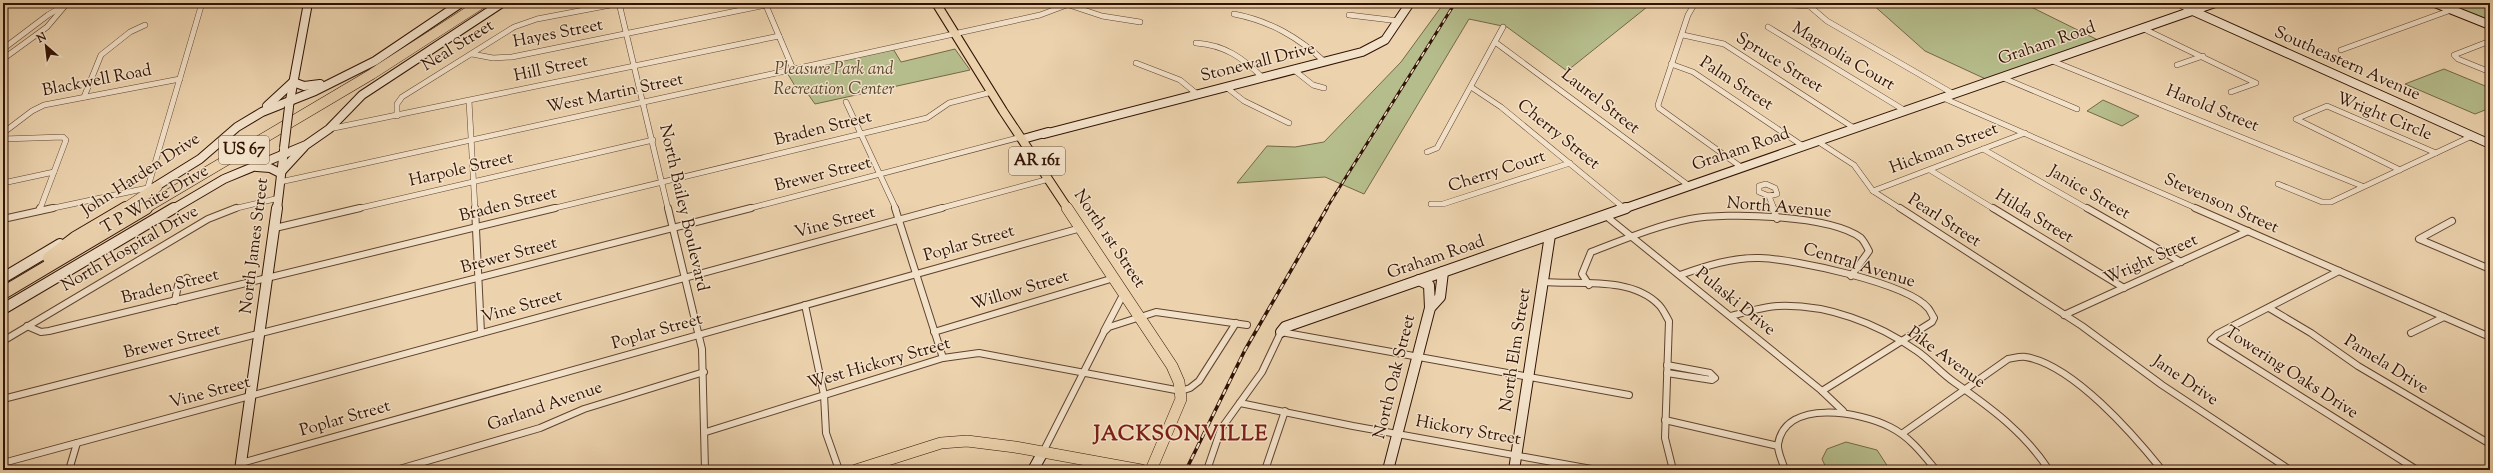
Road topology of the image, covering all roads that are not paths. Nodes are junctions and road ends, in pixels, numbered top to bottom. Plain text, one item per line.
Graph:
1 (11, 3) edge
2 (68, 3) edge
3 (202, 3) edge
4 (308, 3) edge
5 (461, 3) edge
6 (477, 3) edge
7 (482, 3) edge
8 (502, 3) edge
9 (620, 3) edge
10 (936, 3) edge
11 (1410, 3) edge
12 (1695, 3) edge
13 (1754, 3) edge
14 (2175, 3) edge
15 (2215, 3) edge
16 (2435, 3) edge
17 (3, 4) edge
18 (766, 4) edge
19 (1070, 4) edge
20 (1807, 4) edge
21 (64, 7) junction
22 (2452, 10) junction
23 (2193, 11) junction
24 (1234, 14) dead end
25 (1349, 15) dead end
26 (1399, 21) junction
27 (1140, 22) dead end
28 (145, 25) dead end
29 (2490, 25) edge
30 (1503, 27) dead end
31 (1768, 27) dead end
32 (2141, 28) junction
33 (626, 33) junction
34 (956, 33) junction
35 (1683, 35) junction
36 (779, 36) junction
37 (2490, 41) edge
38 (1495, 42) junction
39 (1196, 43) dead end
40 (3, 49) edge
41 (2341, 50) dead end
42 (472, 54) junction
43 (2203, 56) junction
44 (3, 59) edge
45 (2050, 60) junction
46 (1325, 62) junction
47 (1136, 63) dead end
48 (1672, 64) junction
49 (2177, 65) dead end
50 (634, 66) junction
51 (794, 69) junction
52 (1294, 70) junction
53 (2490, 72) edge
54 (345, 75) junction
55 (2001, 77) junction
56 (1263, 78) junction
57 (180, 79) junction
58 (293, 82) junction
59 (1226, 87) junction
60 (1471, 87) junction
61 (1324, 88) dead end
62 (992, 92) junction
63 (2231, 92) dead end
64 (1952, 93) junction
65 (1197, 94) junction
66 (84, 97) junction
67 (1941, 97) junction
68 (469, 101) junction
69 (643, 102) junction
70 (846, 102) dead end
71 (289, 104) junction
72 (2077, 109) dead end
73 (1904, 110) junction
74 (262, 112) junction
75 (397, 116) junction
76 (1289, 123) dead end
77 (1854, 128) junction
78 (329, 129) junction
79 (3, 133) edge
80 (2025, 133) junction
81 (860, 134) junction
82 (2472, 136) junction
83 (1022, 138) junction
84 (3, 139) edge
85 (471, 140) junction
86 (652, 140) junction
87 (1817, 141) junction
88 (2490, 144) edge
89 (306, 145) junction
90 (1803, 146) junction
91 (1983, 149) junction
92 (284, 151) junction
93 (1427, 152) dead end
94 (2436, 153) junction
95 (1570, 163) junction
96 (1741, 167) junction
97 (247, 169) junction
98 (1930, 170) junction
99 (2400, 170) junction
100 (54, 172) junction
101 (881, 175) junction
102 (280, 177) junction
103 (1049, 179) junction
104 (473, 182) junction
105 (663, 182) junction
106 (3, 183) edge
107 (2278, 184) dead end
108 (1688, 185) junction
109 (2362, 186) junction
110 (153, 187) junction
111 (1873, 191) junction
112 (1769, 196) dead end
113 (279, 198) junction
114 (1432, 204) dead end
115 (1625, 209) junction
116 (39, 211) junction
117 (1606, 216) junction
118 (3, 219) edge
119 (1777, 219) junction
120 (899, 221) junction
121 (2452, 221) dead end
122 (674, 227) junction
123 (275, 228) junction
124 (476, 228) junction
125 (1081, 228) junction
126 (2248, 231) junction
127 (1550, 236) junction
128 (1633, 237) junction
129 (2181, 262) junction
130 (39, 265) junction
131 (2490, 269) edge
132 (2339, 271) junction
133 (1443, 272) junction
134 (916, 274) junction
135 (1680, 276) junction
136 (1851, 276) junction
137 (685, 277) junction
138 (3, 278) edge
139 (187, 278) dead end
140 (268, 278) junction
141 (478, 278) junction
142 (1114, 278) junction
143 (1419, 280) junction
144 (1543, 282) junction
145 (1589, 285) junction
146 (3, 286) edge
147 (2124, 288) junction
148 (1125, 291) junction
149 (3, 293) edge
150 (175, 301) junction
151 (805, 305) junction
152 (1430, 308) junction
153 (2269, 308) junction
154 (3, 309) edge
155 (2064, 315) junction
156 (1731, 316) junction
157 (1140, 317) junction
158 (2444, 317) junction
159 (1236, 323) junction
160 (1247, 325) dead end
161 (27, 326) junction
162 (934, 332) junction
163 (1104, 332) junction
164 (1281, 332) junction
165 (481, 333) junction
166 (260, 334) junction
167 (699, 334) junction
168 (2412, 334) dead end
169 (2490, 337) edge
170 (3, 341) edge
171 (1901, 341) junction
172 (1416, 357) junction
173 (943, 358) junction
174 (1668, 365) junction
175 (704, 372) junction
176 (1082, 373) junction
177 (1667, 373) junction
178 (1528, 377) junction
179 (1964, 389) junction
180 (1181, 391) junction
181 (1822, 391) junction
182 (824, 395) junction
183 (1629, 395) dead end
184 (250, 396) junction
185 (3, 399) edge
186 (1240, 403) junction
187 (1285, 411) junction
188 (1843, 412) junction
189 (1665, 420) junction
190 (706, 432) junction
191 (1903, 433) junction
192 (1398, 435) junction
193 (77, 443) junction
194 (2490, 444) edge
195 (1778, 446) junction
196 (1044, 452) junction
197 (1516, 455) junction
198 (3, 463) edge
199 (241, 466) edge
200 (1152, 467) edge
201 (69, 470) edge
202 (396, 470) edge
203 (705, 470) edge
204 (839, 470) edge
205 (856, 470) edge
206 (1033, 470) edge
207 (1141, 470) edge
208 (1207, 470) edge
209 (1266, 470) edge
210 (1388, 470) edge
211 (1514, 470) edge
212 (1597, 470) edge
213 (1673, 470) edge
214 (1785, 470) edge
215 (1936, 470) edge
216 (2048, 470) edge
217 (2162, 470) edge
218 (2290, 470) edge
219 (2417, 470) edge

1 - 17 street
2 - 21 street
3 - 57 street
4 - 58 main road, North James Street
5 - 54 main road, John Harden Drive
6 - 130 highway, US 67
7 - 149 highway, US 67
8 - 78 main road, T P White Drive
9 - 33 street, North Bailey Boulevard
9 - 42 street, Neal Street
10 - 34 main road, North 1st Street / AR 161
11 - 26 main road, Stonewall Drive
12 - 35 street
13 - 20 street
14 - 23 street
15 - 23 main road, Graham Road
16 - 22 main road
18 - 33 street, Hayes Street
18 - 36 street
19 - 27 street
19 - 34 street, West Martin Street
20 - 64 street
21 - 40 street
21 - 44 street
22 - 29 main road
22 - 41 street
23 - 32 main road, Graham Road
23 - 82 main road, Southeastern Avenue
24 - 46 street
25 - 26 street
26 - 46 main road, Stonewall Drive
28 - 66 street
30 - 38 street
31 - 73 street, Magnolia Court
32 - 43 street
32 - 45 main road, Graham Road
33 - 42 street, Hayes Street
33 - 50 street, North Bailey Boulevard
34 - 51 street, West Martin Street
34 - 62 main road, North 1st Street / AR 161
35 - 48 street
35 - 77 street, Spruce Street
36 - 50 street, Hill Street
36 - 51 street
37 - 53 street
38 - 60 street
38 - 108 street, Laurel Street
39 - 56 street
42 - 75 street, Neal Street
43 - 49 street
43 - 63 street
45 - 55 main road, Graham Road
45 - 109 street, Harold Street
46 - 52 main road, Stonewall Drive
47 - 65 street
48 - 90 street, Palm Street
48 - 96 street
50 - 68 street, Hill Street
50 - 69 street, North Bailey Boulevard
51 - 69 street, West Martin Street
52 - 56 main road, Stonewall Drive
52 - 61 street
54 - 58 main road
54 - 71 main road, John Harden Drive
55 - 64 main road, Graham Road
55 - 72 street
56 - 59 main road, Stonewall Drive
57 - 66 street, Blackwell Road
57 - 110 street
58 - 71 main road, North James Street
58 - 74 main road
59 - 65 main road, Stonewall Drive
59 - 76 street
60 - 93 street
60 - 95 street, Cherry Street
62 - 81 street, Braden Street
62 - 83 main road, North 1st Street / AR 161
64 - 67 main road, Graham Road
65 - 83 main road, Stonewall Drive
66 - 79 street, Blackwell Road
67 - 73 main road, Graham Road
67 - 80 street, Stevenson Street
68 - 75 street, Hill Street
68 - 85 street
69 - 85 street, West Martin Street
69 - 86 street, North Bailey Boulevard
70 - 81 street
71 - 74 main road, John Harden Drive
71 - 92 main road, North James Street, bridge
73 - 77 main road, Graham Road
74 - 110 main road, John Harden Drive
75 - 78 street, Hill Street
77 - 87 main road, Graham Road
78 - 89 main road, T P White Drive
80 - 91 street, Hickman Street
80 - 126 street, Stevenson Street
81 - 101 street
81 - 105 street, Braden Street
82 - 88 main road, Southeastern Avenue
82 - 94 street
83 - 101 street, Brewer Street
83 - 103 main road, North 1st Street / AR 161
84 - 100 street
85 - 102 street, West Martin Street
85 - 104 street
86 - 104 street, Harpole Street
86 - 105 street, North Bailey Boulevard
87 - 90 main road, Graham Road
87 - 111 street, Pearl Street
89 - 92 main road, T P White Drive
89 - 102 main road
90 - 96 main road, Graham Road
91 - 98 street, Hickman Street
91 - 129 street, Janice Street
92 - 97 main road, T P White Drive
92 - 102 main road, North James Street
94 - 99 street
94 - 99 street, Wright Circle
95 - 114 street, Cherry Court
95 - 115 street, Cherry Street
96 - 108 main road, Graham Road
97 - 102 main road
97 - 154 main road, T P White Drive
98 - 111 street, Hickman Street
98 - 147 street, Hilda Street
99 - 109 street
100 - 106 street
100 - 116 street
101 - 120 street
101 - 122 street, Brewer Street
102 - 113 main road, North James Street
103 - 120 street, Vine Street
103 - 125 main road, North 1st Street / AR 161
104 - 123 street, Harpole Street
104 - 124 street
105 - 122 street, North Bailey Boulevard
105 - 124 street, Braden Street
107 - 109 street
108 - 115 main road, Graham Road
110 - 116 street
110 - 130 highway
110 - 138 main road, John Harden Drive
111 - 155 street, Pearl Street
112 - 119 street
113 - 123 main road, North James Street
113 - 161 street, North Hospital Drive
115 - 117 main road, Graham Road
116 - 118 street
117 - 127 main road, Graham Road
117 - 128 street, Pulaski Drive
119 - 128 street, North Avenue
119 - 136 street, North Avenue
120 - 134 street
120 - 137 street, Vine Street
121 - 131 street
122 - 137 street, North Bailey Boulevard
122 - 141 street, Brewer Street
123 - 140 main road, North James Street
124 - 140 street, Braden Street
124 - 141 street
125 - 134 street, Poplar Street
125 - 142 main road, North 1st Street / AR 161
126 - 129 street, Wright Street
126 - 132 street, Stevenson Street
127 - 133 main road, Graham Road
127 - 144 main road, North Elm Street
128 - 135 street, Pulaski Drive
128 - 145 street, North Avenue
129 - 147 street, Wright Street
130 - 146 highway, US 67
132 - 153 street, Towering Oaks Drive
132 - 158 street, Stevenson Street
133 - 143 main road, Graham Road
133 - 152 main road, North Oak Street
134 - 151 street, Poplar Street
134 - 162 street
135 - 136 street, Central Avenue
135 - 156 street, Pulaski Drive
136 - 171 street, Central Avenue
137 - 165 street, Vine Street
137 - 167 street, North Bailey Boulevard
139 - 150 street
140 - 150 street, Braden Street
140 - 166 main road, North James Street
141 - 165 street
141 - 166 street, Brewer Street
142 - 148 main road, North 1st Street / AR 161
142 - 162 street, Willow Street
143 - 152 main road
143 - 164 main road, Graham Road
144 - 145 street
144 - 178 main road, North Elm Street
145 - 174 street
147 - 155 street, Wright Street
148 - 157 main road, North 1st Street / AR 161
148 - 163 street
150 - 161 street, Braden Street
151 - 167 street, Poplar Street
151 - 182 street
152 - 172 main road, North Oak Street
153 - 194 street, Pamela Drive
153 - 219 street, Towering Oaks Drive
155 - 218 street, Jane Drive
156 - 171 street, Pike Avenue
156 - 181 street, Pulaski Drive
157 - 159 street
157 - 163 street
157 - 180 main road, North 1st Street / AR 161
158 - 168 street
158 - 169 street, Stevenson Street
159 - 160 street
159 - 180 street
161 - 170 street, North Hospital Drive
162 - 173 street
163 - 176 street
164 - 172 street
164 - 186 street
165 - 184 street, Vine Street
166 - 184 main road, North James Street
166 - 185 street, Brewer Street
167 - 175 street, North Bailey Boulevard
167 - 199 street, Poplar Street
171 - 179 street, Pike Avenue
171 - 181 street, Central Avenue
172 - 178 street
172 - 192 main road, North Oak Street
173 - 176 street, West Hickory Street
173 - 182 street, West Hickory Street
174 - 177 street
174 - 177 street
175 - 190 street, North Bailey Boulevard
175 - 202 street, Garland Avenue
176 - 180 street, West Hickory Street
176 - 196 street
177 - 189 street
178 - 183 street
178 - 197 main road, North Elm Street
179 - 191 street
179 - 216 street, Pike Avenue
179 - 217 street
180 - 200 main road
181 - 188 street, Pulaski Drive
182 - 190 street, West Hickory Street
182 - 204 street
184 - 193 street, Vine Street
184 - 199 main road, North James Street
186 - 187 street, Hickory Street
186 - 208 street
187 - 192 street, Hickory Street
187 - 209 street
188 - 191 street
188 - 195 street
189 - 195 street
189 - 213 street
190 - 203 street, North Bailey Boulevard
191 - 215 street
192 - 197 street, Hickory Street
192 - 210 main road, North Oak Street
193 - 198 street, Vine Street
193 - 201 street
195 - 214 street
196 - 205 main road
196 - 206 main road
196 - 207 main road
197 - 211 main road, North Elm Street
197 - 212 street, Hickory Street

